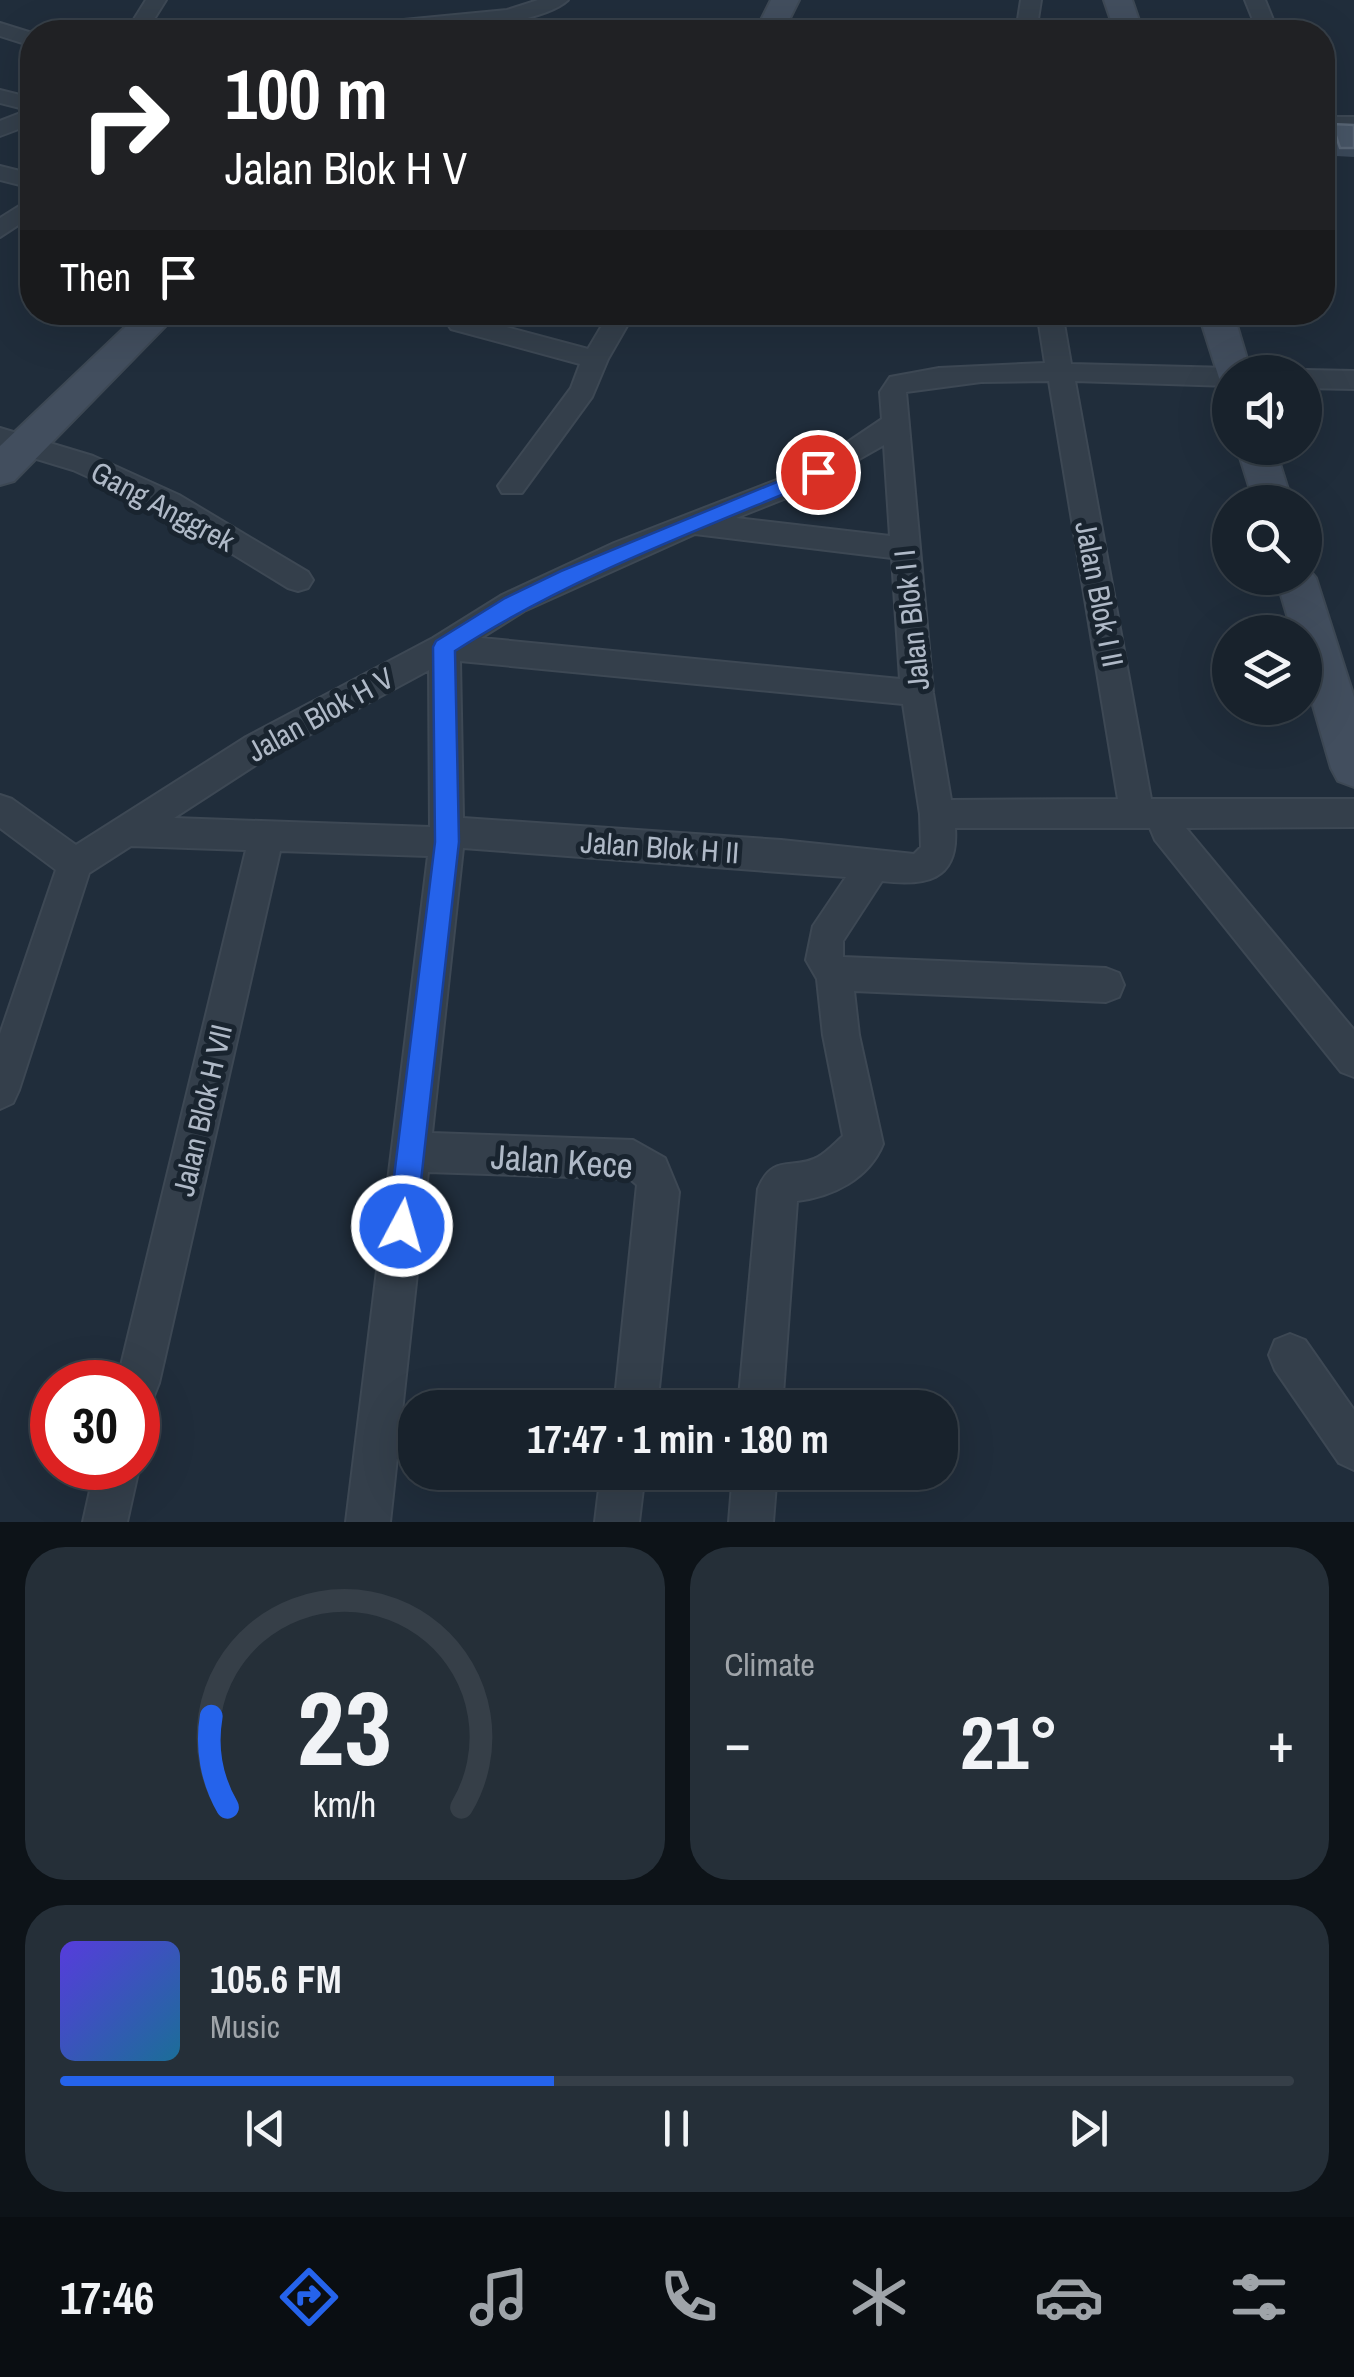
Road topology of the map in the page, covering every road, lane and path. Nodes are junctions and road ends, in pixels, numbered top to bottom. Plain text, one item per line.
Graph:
1 (558, 0) edge
2 (464, 20) edge
3 (148, 325) edge
4 (467, 325) edge
5 (615, 325) edge
6 (1051, 325) edge
7 (1219, 325) edge
8 (1227, 355) edge
9 (594, 359) junction
10 (1060, 374) junction
11 (1212, 375) edge
12 (1322, 379) edge
13 (1354, 380) edge
14 (894, 424) junction
15 (7, 451) edge
16 (512, 486) dead end
17 (691, 524) junction
18 (904, 549) junction
19 (298, 580) dead end
20 (1301, 595) edge
21 (444, 647) junction
22 (917, 693) junction
23 (1354, 768) edge
24 (0, 809) edge
25 (1150, 813) junction
26 (1354, 813) edge
27 (938, 814) junction
28 (128, 831) junction
29 (447, 837) junction
30 (266, 838) junction
31 (72, 862) junction
32 (872, 868) junction
33 (834, 973) junction
34 (1106, 985) dead end
35 (1354, 1059) edge
36 (0, 1090) edge
37 (410, 1152) junction
38 (1290, 1355) dead end
39 (143, 1360) edge
40 (637, 1390) edge
41 (761, 1390) edge
42 (1354, 1448) edge
43 (112, 1490) edge
44 (621, 1490) edge
45 (754, 1490) edge
46 (104, 1522) edge
47 (368, 1522) edge
48 (617, 1522) edge
49 (751, 1522) edge

1 - 2 street
3 - 15 street
4 - 9 street
5 - 9 street
6 - 10 street, Jalan Blok I II
7 - 8 street
9 - 16 street
10 - 11 street
10 - 14 street, Jalan Blok I I
10 - 25 street, Jalan Blok I II
12 - 13 street
14 - 17 street, Jalan Blok H V
14 - 18 street, Jalan Blok I I
15 - 19 street, Gang Anggrek
17 - 18 street
17 - 21 street, Jalan Blok H V
18 - 22 street, Jalan Blok I I
20 - 23 street
21 - 22 street
21 - 28 street, Jalan Blok H V
21 - 29 street
22 - 27 street, Jalan Blok I I
24 - 31 street
25 - 26 street
25 - 27 street
25 - 35 street
27 - 32 street, Jalan Blok I I
28 - 30 street, Jalan Blok H II
28 - 31 street, Jalan Blok H V
29 - 30 street, Jalan Blok H II
29 - 32 street, Jalan Blok H II
29 - 37 street
30 - 39 street, Jalan Blok H VII
31 - 36 street
32 - 33 street
33 - 34 street
33 - 41 street
37 - 40 street, Jalan Kece
37 - 47 street
38 - 42 street
43 - 46 street
44 - 48 street
45 - 49 street

